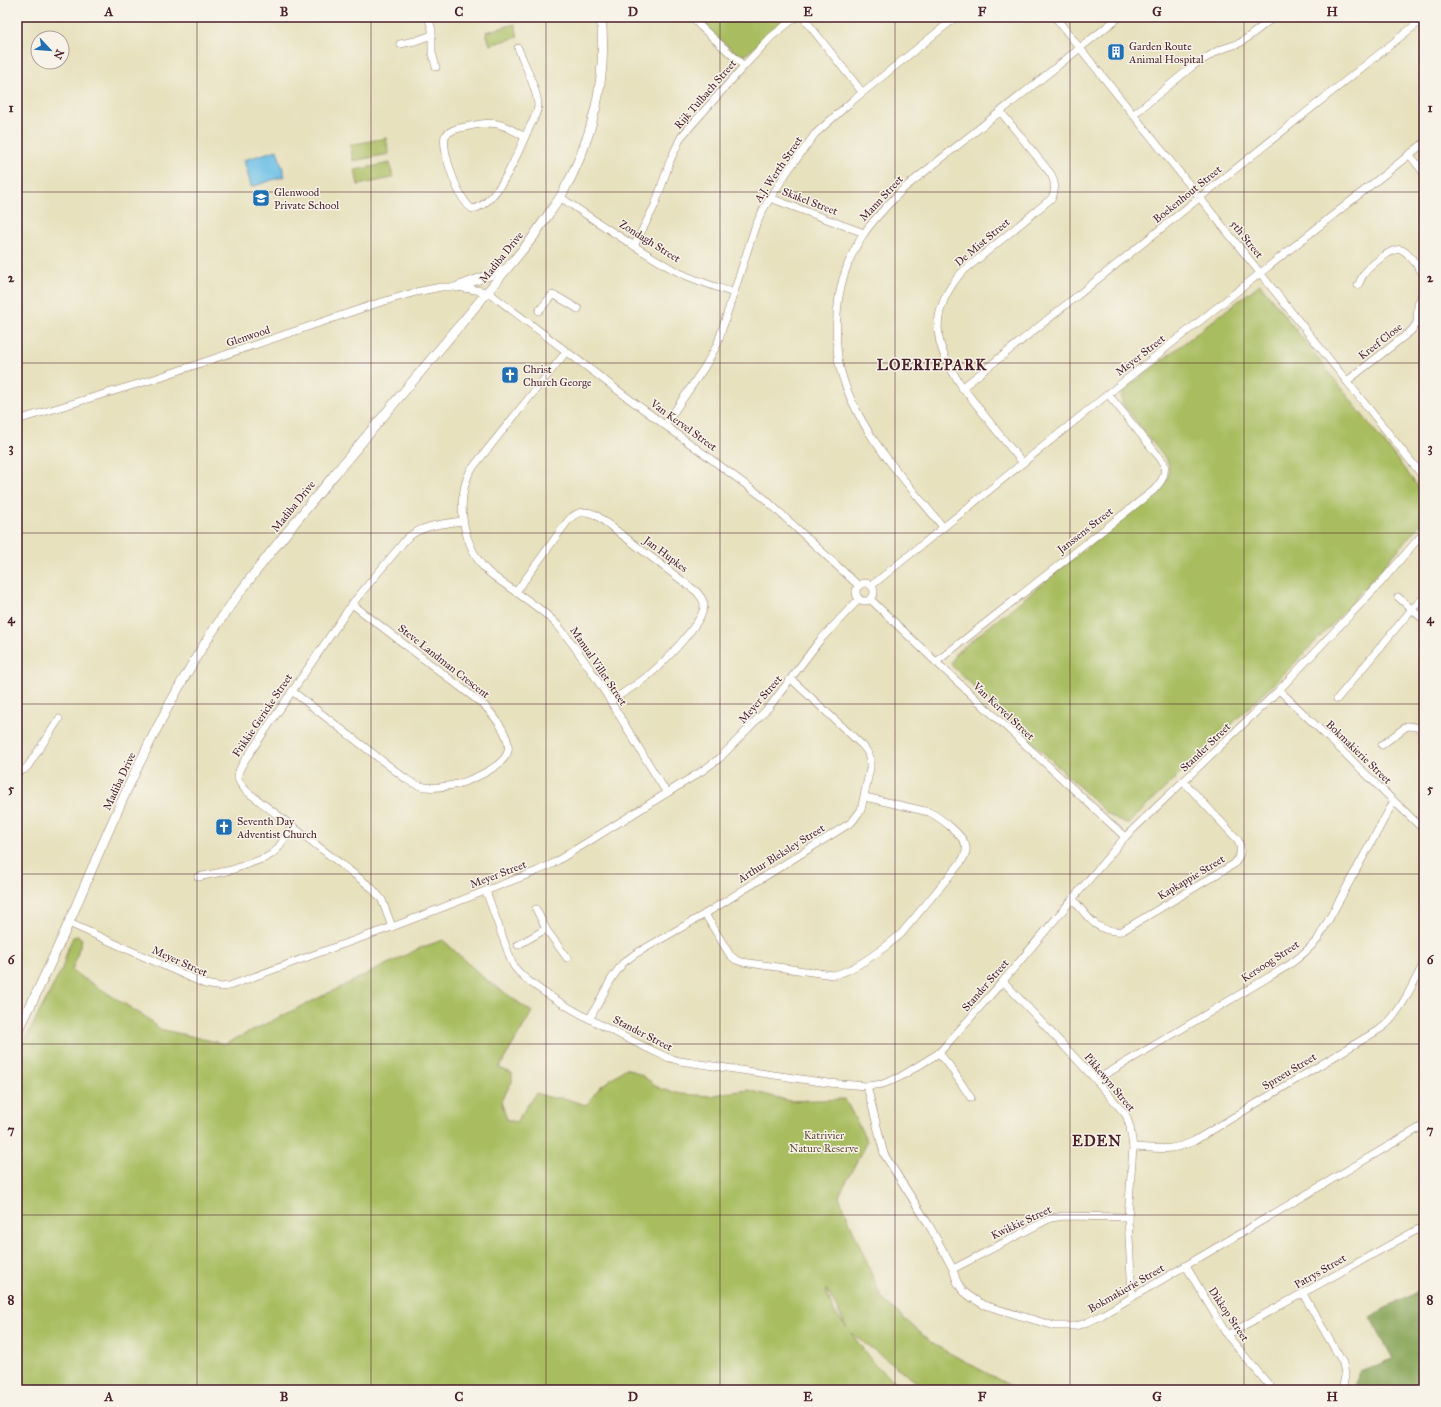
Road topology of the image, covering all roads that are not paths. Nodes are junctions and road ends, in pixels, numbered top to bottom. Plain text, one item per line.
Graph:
1 (428, 17) edge
2 (601, 17) edge
3 (693, 17) edge
4 (796, 17) edge
5 (803, 17) edge
6 (956, 17) edge
7 (1055, 17) edge
8 (1119, 17) edge
9 (1274, 17) edge
10 (1424, 18) edge
11 (432, 36) junction
12 (400, 44) dead end
13 (518, 48) dead end
14 (1080, 48) junction
15 (744, 66) junction
16 (436, 67) dead end
17 (862, 92) junction
18 (1000, 111) junction
19 (1133, 115) junction
20 (525, 137) junction
21 (1424, 143) edge
22 (1409, 154) junction
23 (1424, 173) edge
24 (560, 196) junction
25 (770, 198) junction
26 (1200, 198) junction
27 (864, 234) junction
28 (634, 246) junction
29 (508, 268) junction
30 (1261, 273) junction
31 (1424, 276) edge
32 (1358, 286) dead end
33 (456, 287) junction
34 (1424, 290) edge
35 (488, 292) junction
36 (734, 293) junction
37 (578, 310) dead end
38 (539, 311) dead end
39 (566, 352) junction
40 (1347, 381) junction
41 (962, 388) junction
42 (1108, 394) junction
43 (17, 420) edge
44 (665, 425) junction
45 (1023, 463) junction
46 (1423, 477) edge
47 (462, 521) junction
48 (943, 527) junction
49 (1424, 528) edge
50 (1421, 536) edge
51 (859, 586) junction
52 (871, 586) junction
53 (516, 592) junction
54 (1398, 597) dead end
55 (1424, 597) edge
56 (858, 599) junction
57 (870, 599) junction
58 (352, 604) junction
59 (1412, 609) junction
60 (1424, 620) edge
61 (936, 662) junction
62 (791, 679) junction
63 (1280, 690) junction
64 (292, 691) junction
65 (1337, 699) dead end
66 (610, 701) junction
67 (59, 719) dead end
68 (1424, 728) edge
69 (1382, 745) dead end
70 (17, 772) edge
71 (1184, 782) junction
72 (667, 793) junction
73 (865, 797) junction
74 (1394, 801) junction
75 (293, 826) junction
76 (1424, 830) edge
77 (1124, 838) junction
78 (198, 877) dead end
79 (486, 891) junction
80 (1073, 899) junction
81 (536, 909) dead end
82 (705, 914) junction
83 (69, 923) junction
84 (392, 927) junction
85 (546, 929) junction
86 (518, 945) dead end
87 (567, 958) dead end
88 (1424, 963) edge
89 (1003, 981) junction
90 (590, 1018) junction
91 (17, 1034) edge
92 (939, 1053) junction
93 (1096, 1080) junction
94 (867, 1086) junction
95 (971, 1098) dead end
96 (1424, 1125) edge
97 (1132, 1147) junction
98 (1128, 1217) junction
99 (1424, 1226) edge
100 (1186, 1266) junction
101 (953, 1269) junction
102 (1302, 1294) junction
103 (1132, 1297) junction
104 (1228, 1335) junction
105 (1273, 1390) edge
106 (1342, 1390) edge

1 - 11 street
2 - 24 street, Madiba Drive
3 - 15 street
4 - 15 street, Rijk Tulbach Street
5 - 17 street
6 - 17 street, A.J. Werth Street
7 - 14 street, 5th Street
8 - 14 street, Mann Street
9 - 19 street
10 - 26 street, Boekenhout Street
11 - 12 street
11 - 16 street
13 - 20 street
14 - 18 street, Mann Street
14 - 19 street, 5th Street
15 - 28 street, Rijk Tulbach Street
17 - 25 street, A.J. Werth Street
18 - 27 street, Mann Street
18 - 41 street, De Mist Street
19 - 26 street, 5th Street
20 - 20 street
21 - 22 street, Meyer Street
22 - 23 street
22 - 30 street, Meyer Street
24 - 28 street, Zondagh Street
24 - 29 street, Madiba Drive
25 - 27 street, Skakel Street
25 - 36 street, A.J. Werth Street
26 - 30 street, 5th Street
26 - 41 street, Boekenhout Street
27 - 48 street, Mann Street
28 - 36 street, Zondagh Street
29 - 33 street
29 - 35 street, Madiba Drive
30 - 40 street, 5th Street
30 - 42 street, Meyer Street
31 - 32 street
33 - 35 street, Glenwood
33 - 43 street, Glenwood
34 - 40 street, Kreef Close
35 - 39 street, Van Kervel Street
35 - 83 street, Madiba Drive
36 - 44 street, A.J. Werth Street
37 - 38 street
39 - 44 street, Van Kervel Street
39 - 47 street, Manual Villet Street
40 - 46 street, 5th Street
41 - 45 street, De Mist Street
42 - 45 street, Meyer Street
42 - 61 street, Janssens Street
44 - 51 street, Van Kervel Street
45 - 48 street, Meyer Street
47 - 53 street, Manual Villet Street
47 - 58 street, Frikkie Gericke Street
48 - 52 street, Meyer Street
49 - 50 street, Stander Street
50 - 63 street, Stander Street
51 - 52 street
51 - 56 street
52 - 57 street
53 - 66 street, Manual Villet Street
53 - 66 street, Jan Hupkes
54 - 59 street
55 - 59 street
56 - 57 street
56 - 62 street, Meyer Street
57 - 61 street, Van Kervel Street
58 - 64 street, Frikkie Gericke Street
58 - 64 street, Steve Landman Crescent
59 - 60 street
59 - 65 street
61 - 77 street, Van Kervel Street
62 - 72 street, Meyer Street
62 - 73 street, Arthur Bleksley Street
63 - 71 street, Stander Street
63 - 74 street, Bokmakierie Street
64 - 75 street, Frikkie Gericke Street
66 - 72 street, Manual Villet Street
67 - 70 street
68 - 69 street
71 - 77 street, Stander Street
71 - 80 street, Kapkappie Street
72 - 79 street, Meyer Street
73 - 82 street, Arthur Bleksley Street
73 - 82 street
74 - 76 street, Bokmakierie Street
74 - 93 street, Kersoog Street
75 - 78 street
75 - 84 street, Frikkie Gericke Street
77 - 80 street, Stander Street
79 - 84 street, Meyer Street
79 - 90 street, Stander Street
80 - 89 street, Stander Street
81 - 85 street
82 - 90 street, Arthur Bleksley Street
83 - 84 street, Meyer Street
83 - 91 street, Madiba Drive
85 - 86 street
85 - 87 street
88 - 97 street, Spreeu Street
89 - 92 street, Stander Street
89 - 93 street, Pikkewyn Street
90 - 94 street, Stander Street
92 - 94 street, Stander Street
92 - 95 street
93 - 97 street, Pikkewyn Street
94 - 101 street, Bokmakierie Street
96 - 100 street, Bokmakierie Street
97 - 98 street, Pikkewyn Street
98 - 101 street, Kwikkie Street
98 - 103 street, Pikkewyn Street
99 - 102 street, Patrys Street
100 - 103 street, Bokmakierie Street
100 - 104 street, Dikkop Street
101 - 103 street, Bokmakierie Street
102 - 104 street, Patrys Street
102 - 106 street
104 - 105 street, Dikkop Street

